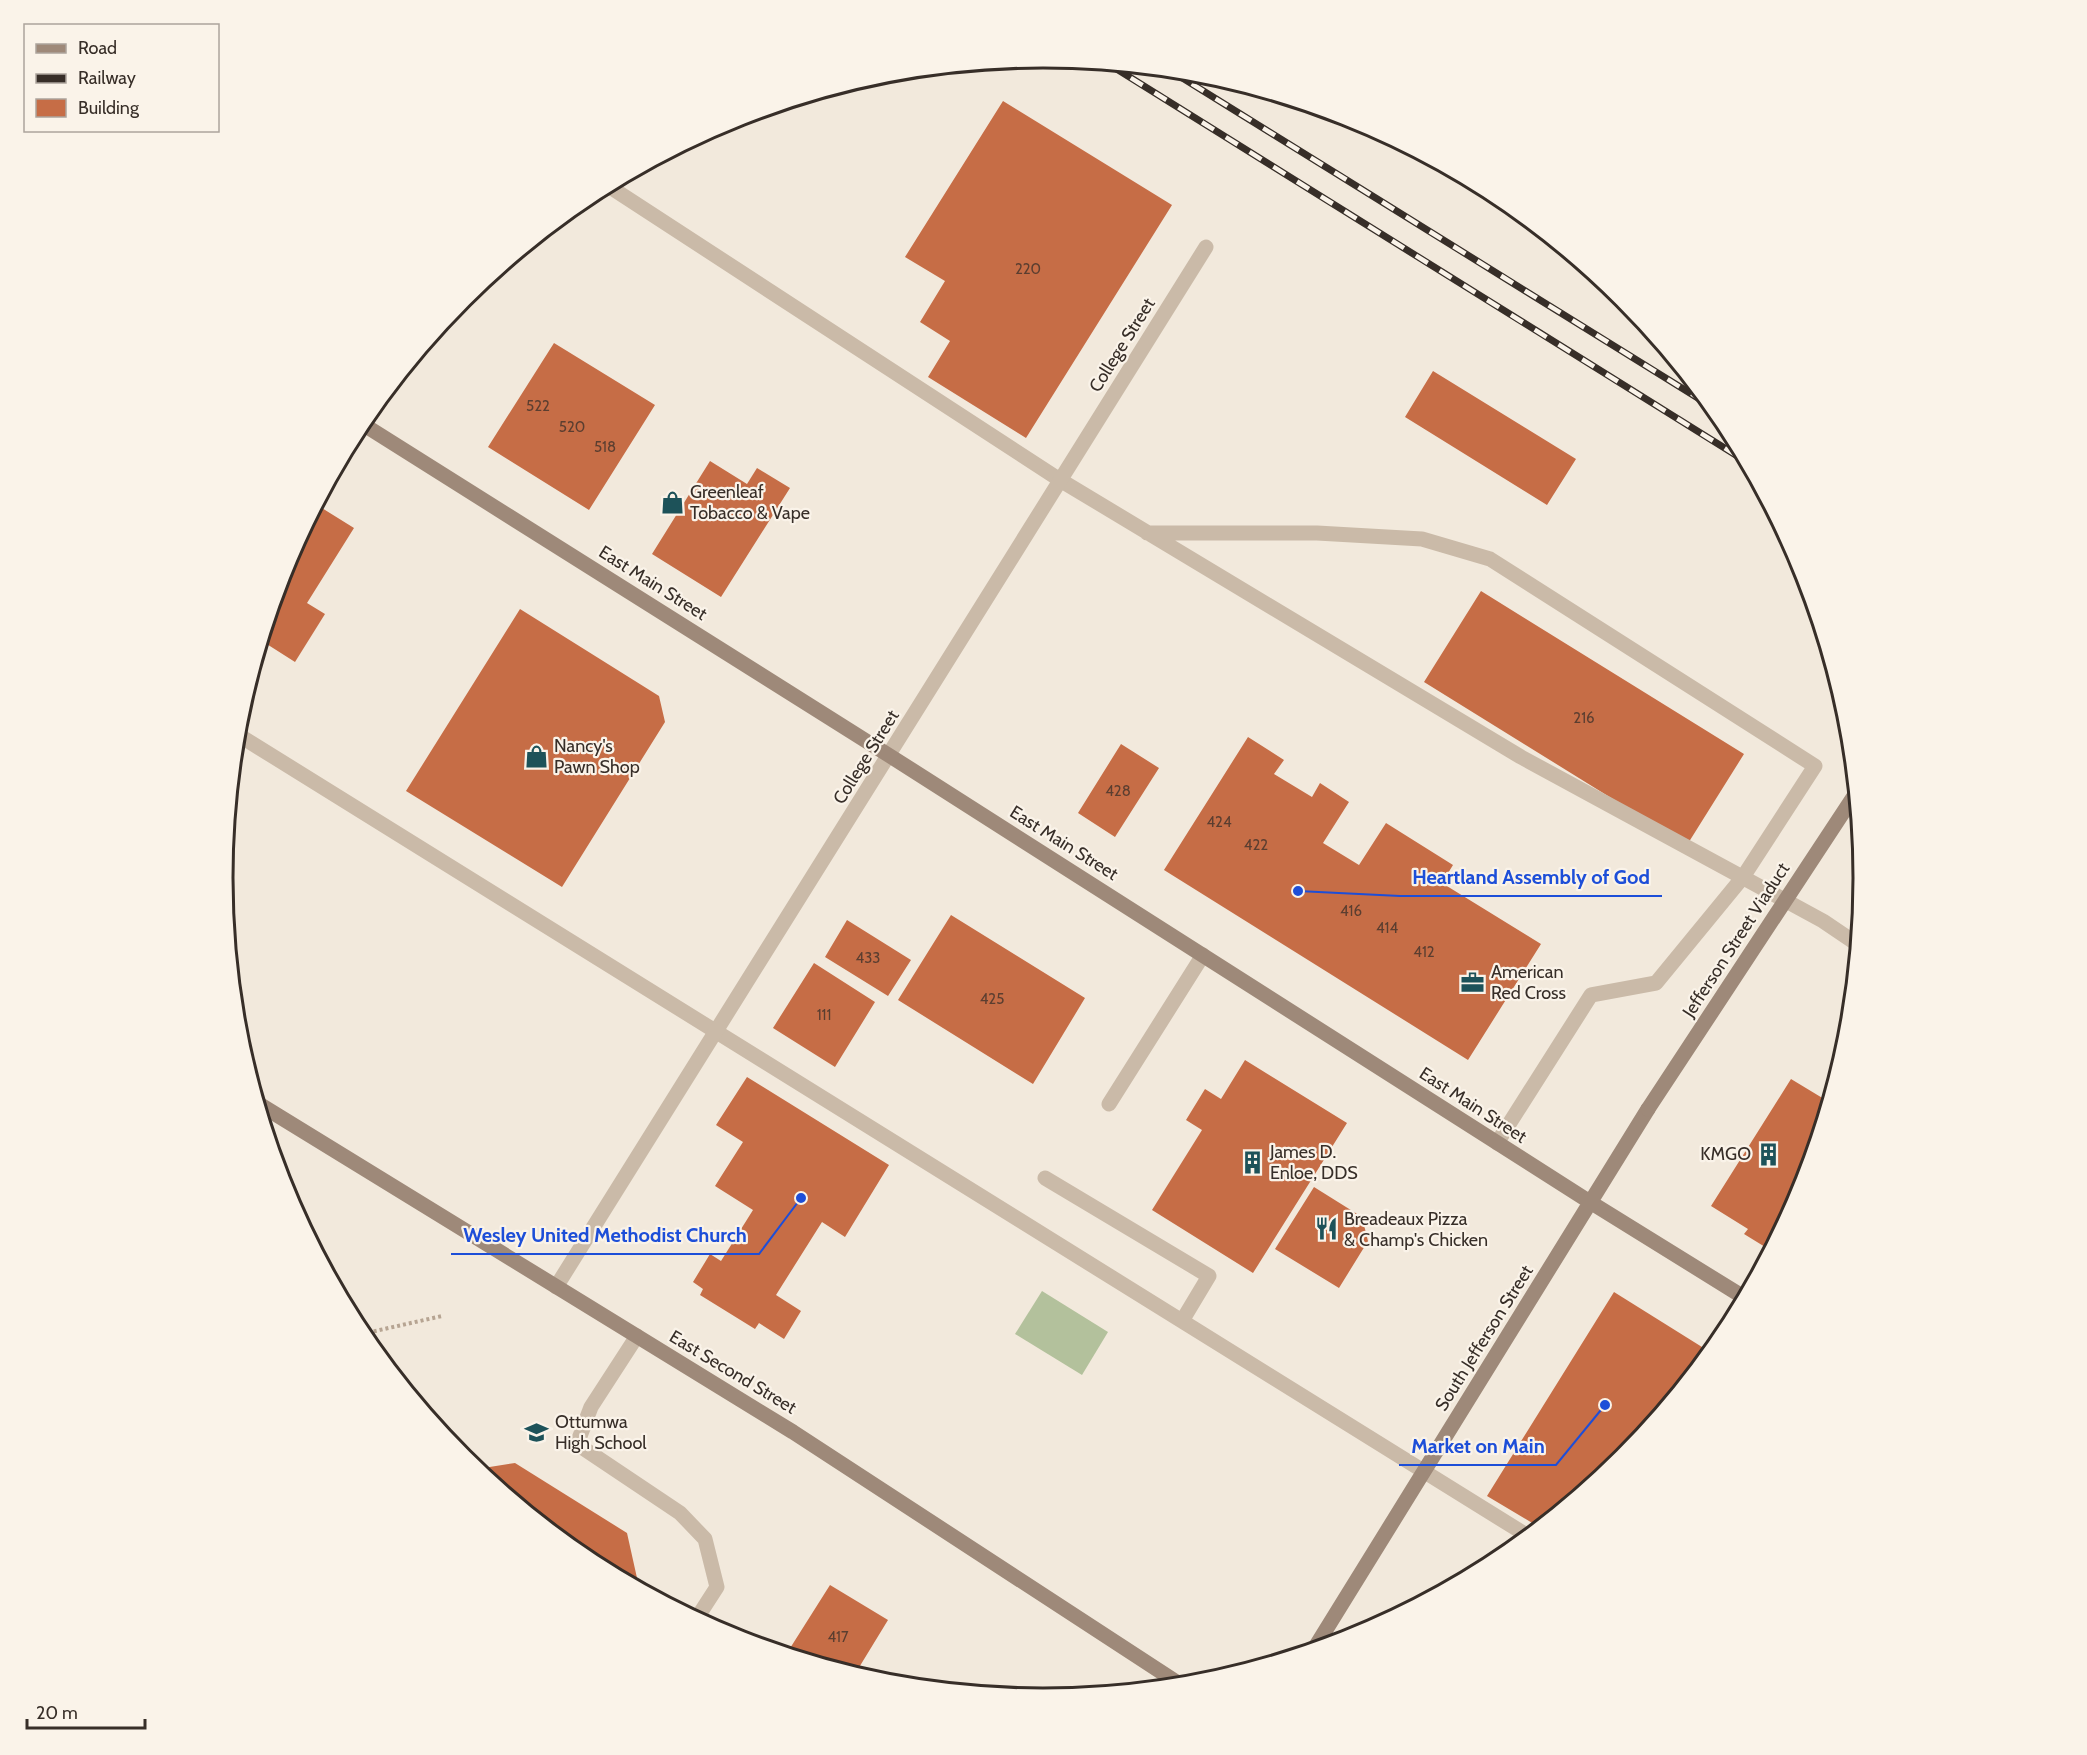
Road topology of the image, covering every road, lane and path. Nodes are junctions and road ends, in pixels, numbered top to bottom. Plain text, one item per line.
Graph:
1 (615, 190) edge
2 (1206, 247) dead end
3 (369, 428) edge
4 (1060, 480) junction
5 (1147, 533) junction
6 (246, 739) edge
7 (890, 756) junction
8 (1850, 802) edge
9 (1743, 877) junction
10 (1851, 940) edge
11 (1203, 955) junction
12 (717, 1032) junction
13 (1109, 1104) dead end
14 (268, 1109) edge
15 (1648, 1109) joint
16 (1497, 1143) junction
17 (1045, 1178) dead end
18 (1590, 1202) junction
19 (556, 1287) junction
20 (1738, 1294) edge
21 (442, 1316) dead end
22 (1182, 1321) junction
23 (373, 1332) edge
24 (637, 1336) junction
25 (1424, 1471) junction
26 (1521, 1532) edge
27 (701, 1611) edge
28 (1320, 1639) edge
29 (1171, 1677) edge

1 - 4 street
2 - 4 street, College Street
3 - 7 main road, East Main Street
4 - 5 street
4 - 7 street, College Street
5 - 9 street
5 - 9 street
6 - 12 street
7 - 11 main road, East Main Street
7 - 12 street, College Street
8 - 15 main road, Jefferson Street Viaduct, bridge
9 - 10 street
9 - 16 street
11 - 13 street
11 - 16 main road, East Main Street
12 - 19 street, College Street
12 - 22 street
14 - 19 main road, East Second Street
15 - 18 main road, South Jefferson Street
16 - 18 main road, East Main Street
17 - 22 street
18 - 20 main road, East Main Street
18 - 25 main road, South Jefferson Street
19 - 24 main road, East Second Street
21 - 23 path
22 - 25 street
24 - 27 street
24 - 29 main road, East Second Street
25 - 26 street
25 - 28 main road, South Jefferson Street

